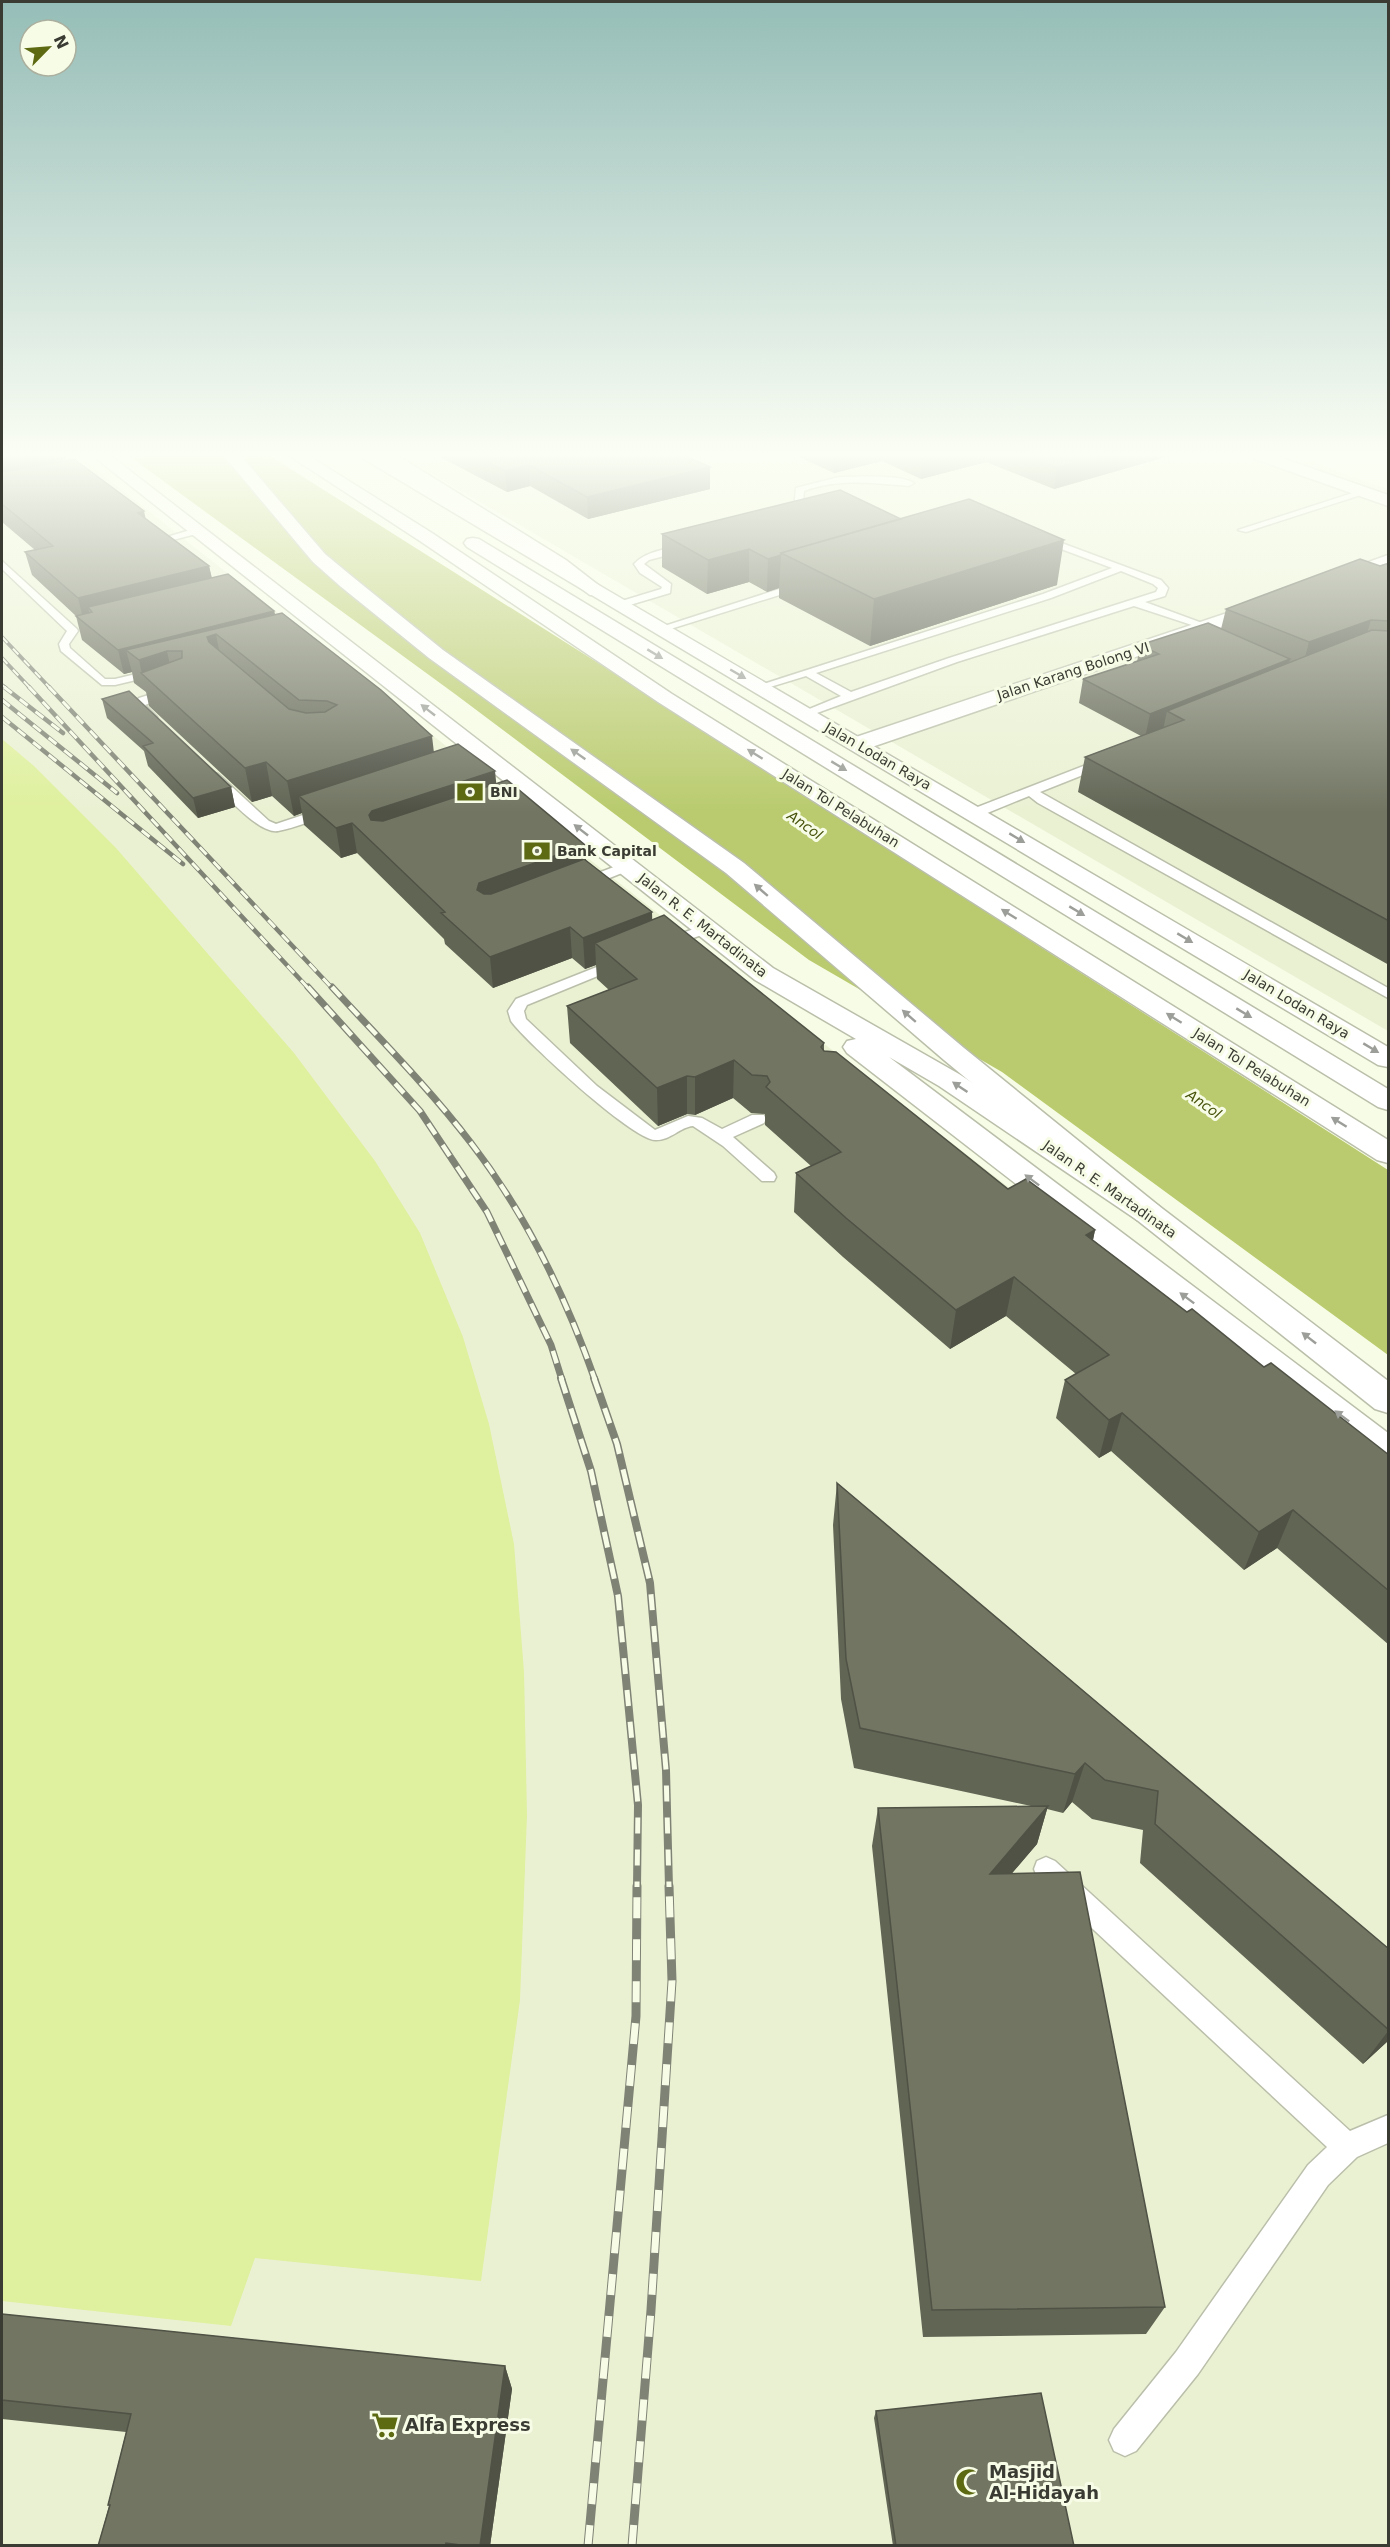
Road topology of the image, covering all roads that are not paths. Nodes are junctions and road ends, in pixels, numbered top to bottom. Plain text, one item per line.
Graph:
1 (15, 575) edge
2 (251, 575) edge
3 (339, 575) edge
4 (482, 575) edge
5 (525, 575) edge
6 (570, 575) edge
7 (575, 575) edge
8 (650, 575) edge
9 (1095, 575) edge
10 (1139, 575) edge
11 (1351, 575) edge
12 (807, 584) edge
13 (1314, 589) edge
14 (597, 591) junction
15 (1282, 600) edge
16 (1136, 603) junction
17 (619, 605) junction
18 (660, 629) junction
19 (1201, 634) junction
20 (171, 669) edge
21 (807, 672) junction
22 (184, 687) edge
23 (760, 687) junction
24 (850, 696) junction
25 (806, 714) junction
26 (163, 729) edge
27 (858, 744) junction
28 (1118, 756) edge
29 (205, 768) edge
30 (1031, 791) junction
31 (343, 806) edge
32 (975, 813) junction
33 (627, 866) junction
34 (573, 887) edge
35 (705, 929) junction
36 (664, 939) junction
37 (686, 957) edge
38 (764, 974) junction
39 (1389, 994) edge
40 (1389, 1059) edge
41 (1389, 1101) edge
42 (758, 1119) dead end
43 (720, 1136) junction
44 (1389, 1153) edge
45 (768, 1176) dead end
46 (1148, 1213) junction
47 (1389, 1400) edge
48 (1389, 1452) edge
49 (1046, 1869) dead end
50 (1389, 2129) edge
51 (1347, 2147) junction
52 (1125, 2440) dead end

1 - 20 lane
33 -> 2 main road, Jalan R. E. Martadinata
46 -> 3 main road
44 -> 4 main road, Jalan Tol Pelabuhan
5 -> 41 main road
6 - 14 main road, Jalan Lodan Raya
7 - 14 main road
8 - 17 lane
9 - 21 lane
10 - 16 lane
11 - 13 main road
12 - 18 lane
14 - 17 main road, Jalan Lodan Raya
15 - 19 main road, Jalan Karang Bolong VI
16 - 19 lane
16 - 24 lane
17 - 18 main road, Jalan Lodan Raya
18 -> 23 main road, Jalan Lodan Raya
19 - 27 main road, Jalan Karang Bolong VI
21 - 23 lane
21 - 24 lane
22 - 26 lane
23 - 25 main road, Jalan Lodan Raya
24 - 25 lane
25 - 27 main road, Jalan Lodan Raya
27 - 32 main road, Jalan Lodan Raya
28 - 30 lane
29 - 31 lane
30 - 32 lane
30 - 39 lane
32 -> 40 main road, Jalan Lodan Raya
33 - 34 lane
33 - 35 main road, Jalan R. E. Martadinata
35 - 36 lane
35 - 38 main road, Jalan R. E. Martadinata
36 - 37 lane
36 - 43 lane
46 -> 38 main road, Jalan R. E. Martadinata
48 -> 38 main road
42 - 43 lane
43 - 45 lane
47 -> 46 main road, Jalan R. E. Martadinata
49 - 51 lane
50 - 51 lane
51 - 52 lane

